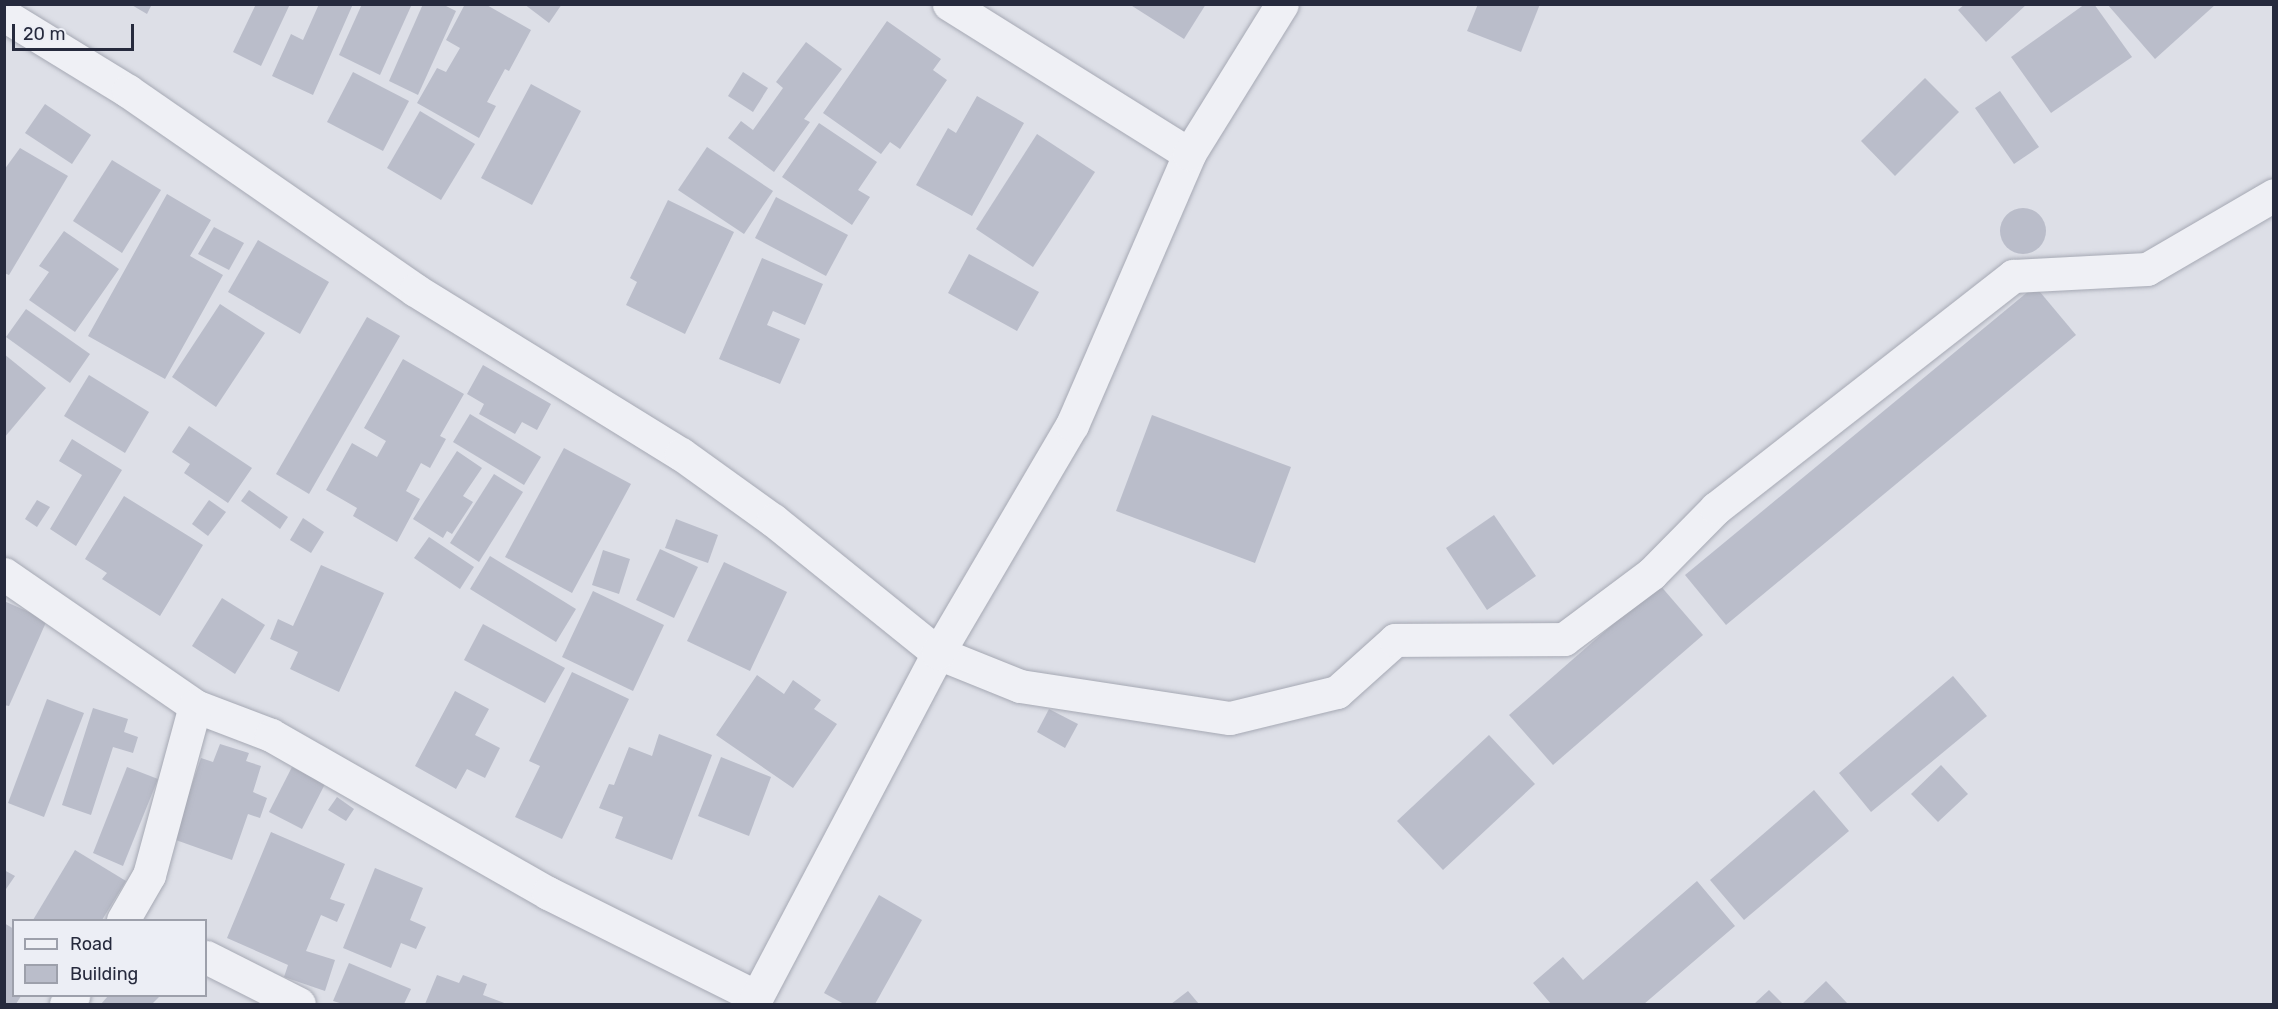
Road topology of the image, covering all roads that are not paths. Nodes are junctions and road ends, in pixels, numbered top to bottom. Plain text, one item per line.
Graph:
1 (949, 4) edge
2 (1282, 4) edge
3 (4, 15) edge
4 (1189, 154) junction
5 (2274, 195) edge
6 (4, 574) edge
7 (938, 653) junction
8 (195, 706) junction
9 (127, 919) edge
10 (207, 958) edge
11 (755, 1001) edge
12 (299, 1005) edge

1 - 4 street
2 - 4 street
3 - 7 street
4 - 7 street
5 - 7 street
6 - 8 street
7 - 11 street
8 - 9 street
8 - 11 street
10 - 12 street

